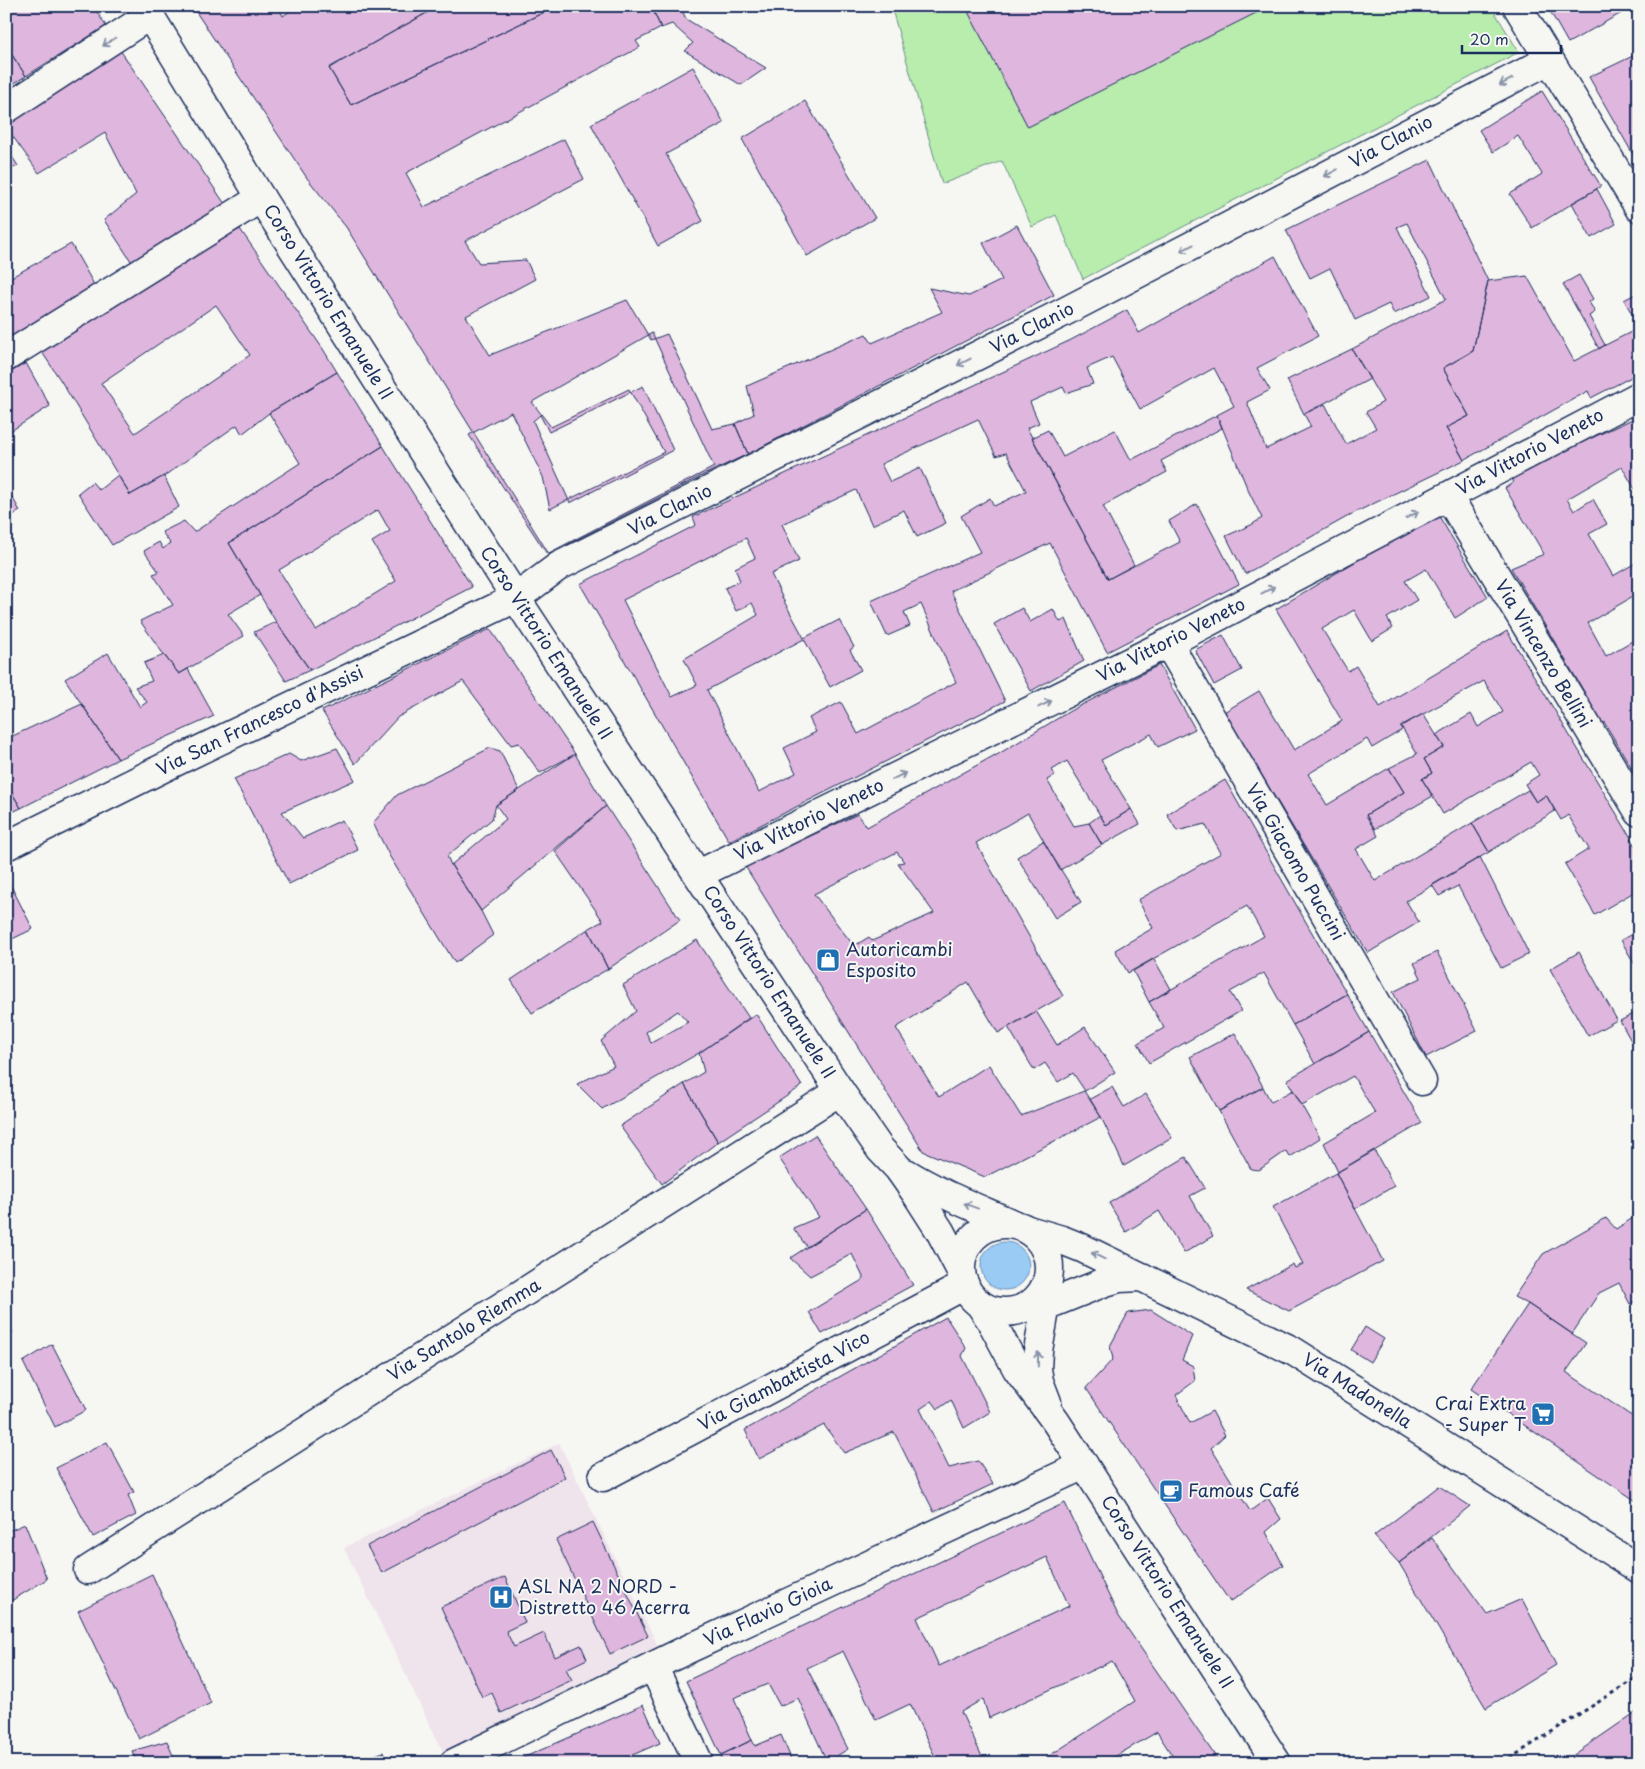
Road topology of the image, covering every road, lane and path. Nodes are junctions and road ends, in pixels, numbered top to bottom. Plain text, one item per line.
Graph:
1 (1517, 6) edge
2 (147, 11) edge
3 (1549, 60) junction
4 (6, 109) edge
5 (261, 198) junction
6 (1639, 208) edge
7 (6, 357) edge
8 (1639, 396) edge
9 (1448, 496) junction
10 (516, 598) junction
11 (1168, 643) junction
12 (1639, 812) edge
13 (6, 846) edge
14 (698, 874) junction
15 (1422, 1081) dead end
16 (840, 1091) junction
17 (898, 1168) junction
18 (1022, 1227) junction
19 (1142, 1277) junction
20 (968, 1287) junction
21 (1035, 1306) junction
22 (1056, 1422) junction
23 (1084, 1465) junction
24 (603, 1477) dead end
25 (1639, 1569) edge
26 (88, 1570) dead end
27 (653, 1666) junction
28 (1639, 1676) edge
29 (454, 1763) edge
30 (699, 1763) edge
31 (1277, 1763) edge
32 (1503, 1763) edge

1 - 3 street
2 -> 4 street
2 - 5 street, Corso Vittorio Emanuele II
3 - 6 street
3 -> 10 street, Via Clanio
5 - 7 street
5 - 10 street, Corso Vittorio Emanuele II
8 - 9 street, Via Vittorio Veneto
11 -> 9 street, Via Vittorio Veneto
9 - 12 street, Via Vincenzo Bellini
10 - 13 street, Via San Francesco d'Assisi
10 - 14 street, Corso Vittorio Emanuele II
14 -> 11 street, Via Vittorio Veneto
11 - 15 street, Via Giacomo Puccini
14 - 16 street, Corso Vittorio Emanuele II
16 - 17 street, Corso Vittorio Emanuele II
16 - 26 street, Via Santolo Riemma
18 -> 17 street
17 - 20 street, Corso Vittorio Emanuele II
19 -> 18 street, Via Madonella
18 - 20 street
18 - 21 street
19 - 21 street
19 - 25 street, Via Madonella
20 - 21 street
20 - 22 street, Corso Vittorio Emanuele II
20 - 24 street, Via Giambattista Vico
22 -> 21 street, Corso Vittorio Emanuele II
22 - 23 street, Corso Vittorio Emanuele II
23 - 27 street, Via Flavio Gioia
23 - 31 street, Corso Vittorio Emanuele II
27 - 29 street, Via Flavio Gioia
27 - 30 street
28 - 32 path

